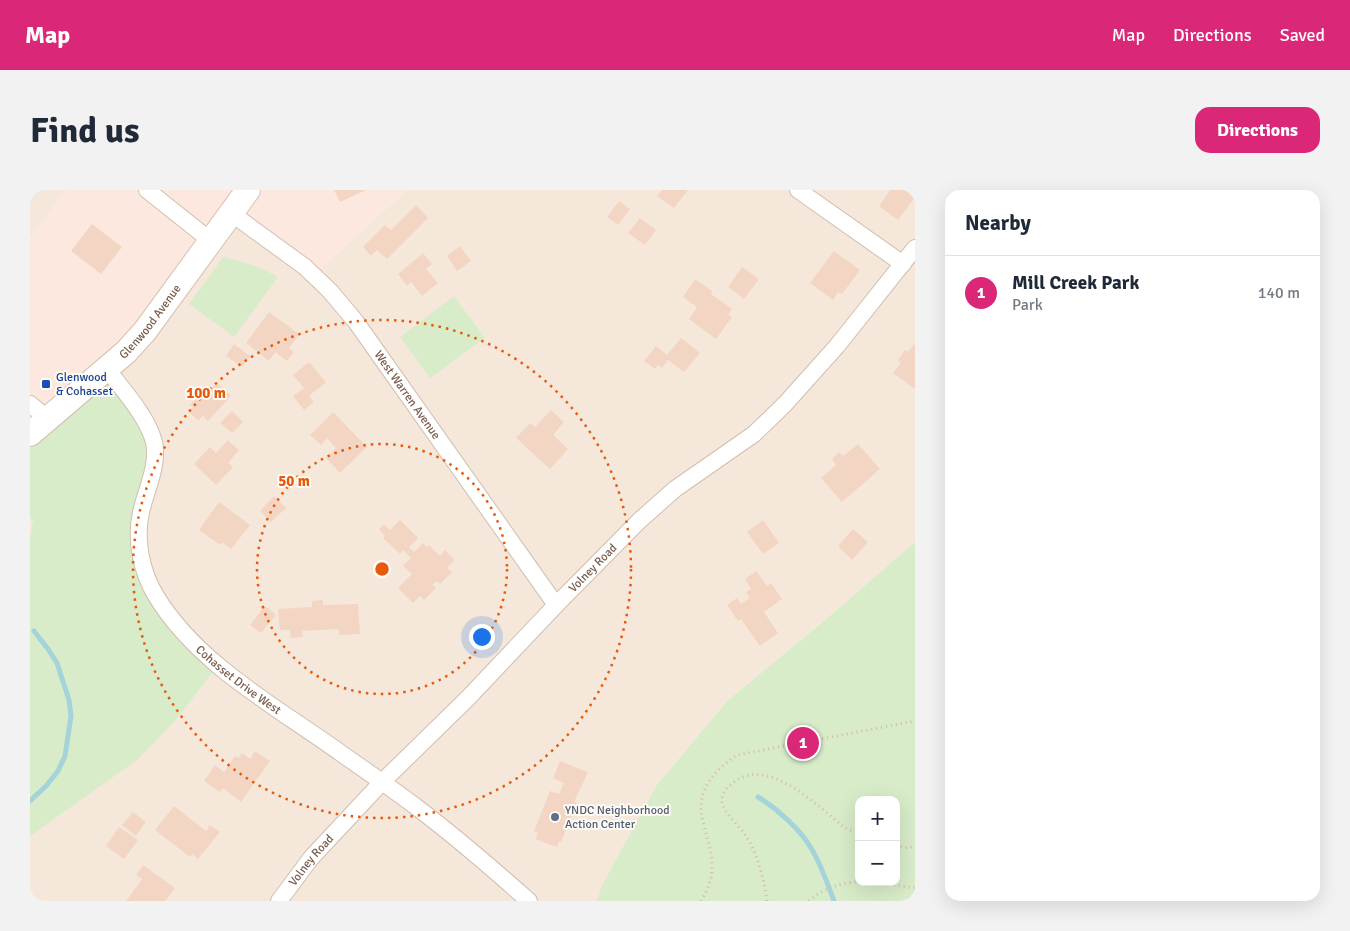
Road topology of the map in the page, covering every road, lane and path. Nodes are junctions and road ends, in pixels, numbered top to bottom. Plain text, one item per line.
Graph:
1 (147, 190) edge
2 (248, 190) edge
3 (798, 190) edge
4 (231, 213) junction
5 (211, 241) junction
6 (915, 248) edge
7 (903, 264) junction
8 (107, 369) junction
9 (36, 419) edge
10 (556, 605) junction
11 (915, 721) edge
12 (382, 782) junction
13 (855, 831) edge
14 (915, 846) edge
15 (900, 847) edge
16 (855, 882) edge
17 (900, 886) edge
18 (915, 888) edge
19 (278, 901) edge
20 (529, 901) edge
21 (701, 901) edge
22 (767, 901) edge
23 (809, 901) edge

1 - 5 street
2 - 4 main road, Glenwood Avenue
3 - 7 street
4 - 5 main road, Glenwood Avenue
4 - 10 street, West Warren Avenue
5 - 8 main road, Glenwood Avenue
6 - 7 street, Volney Road
7 - 10 street, Volney Road
8 - 9 main road, Glenwood Avenue
8 - 12 street, Cohasset Drive West
10 - 12 street, Volney Road
11 - 21 path
12 - 19 street, Volney Road
12 - 20 street, Cohasset Drive West
13 - 22 path
14 - 15 path
16 - 23 path
17 - 18 path

